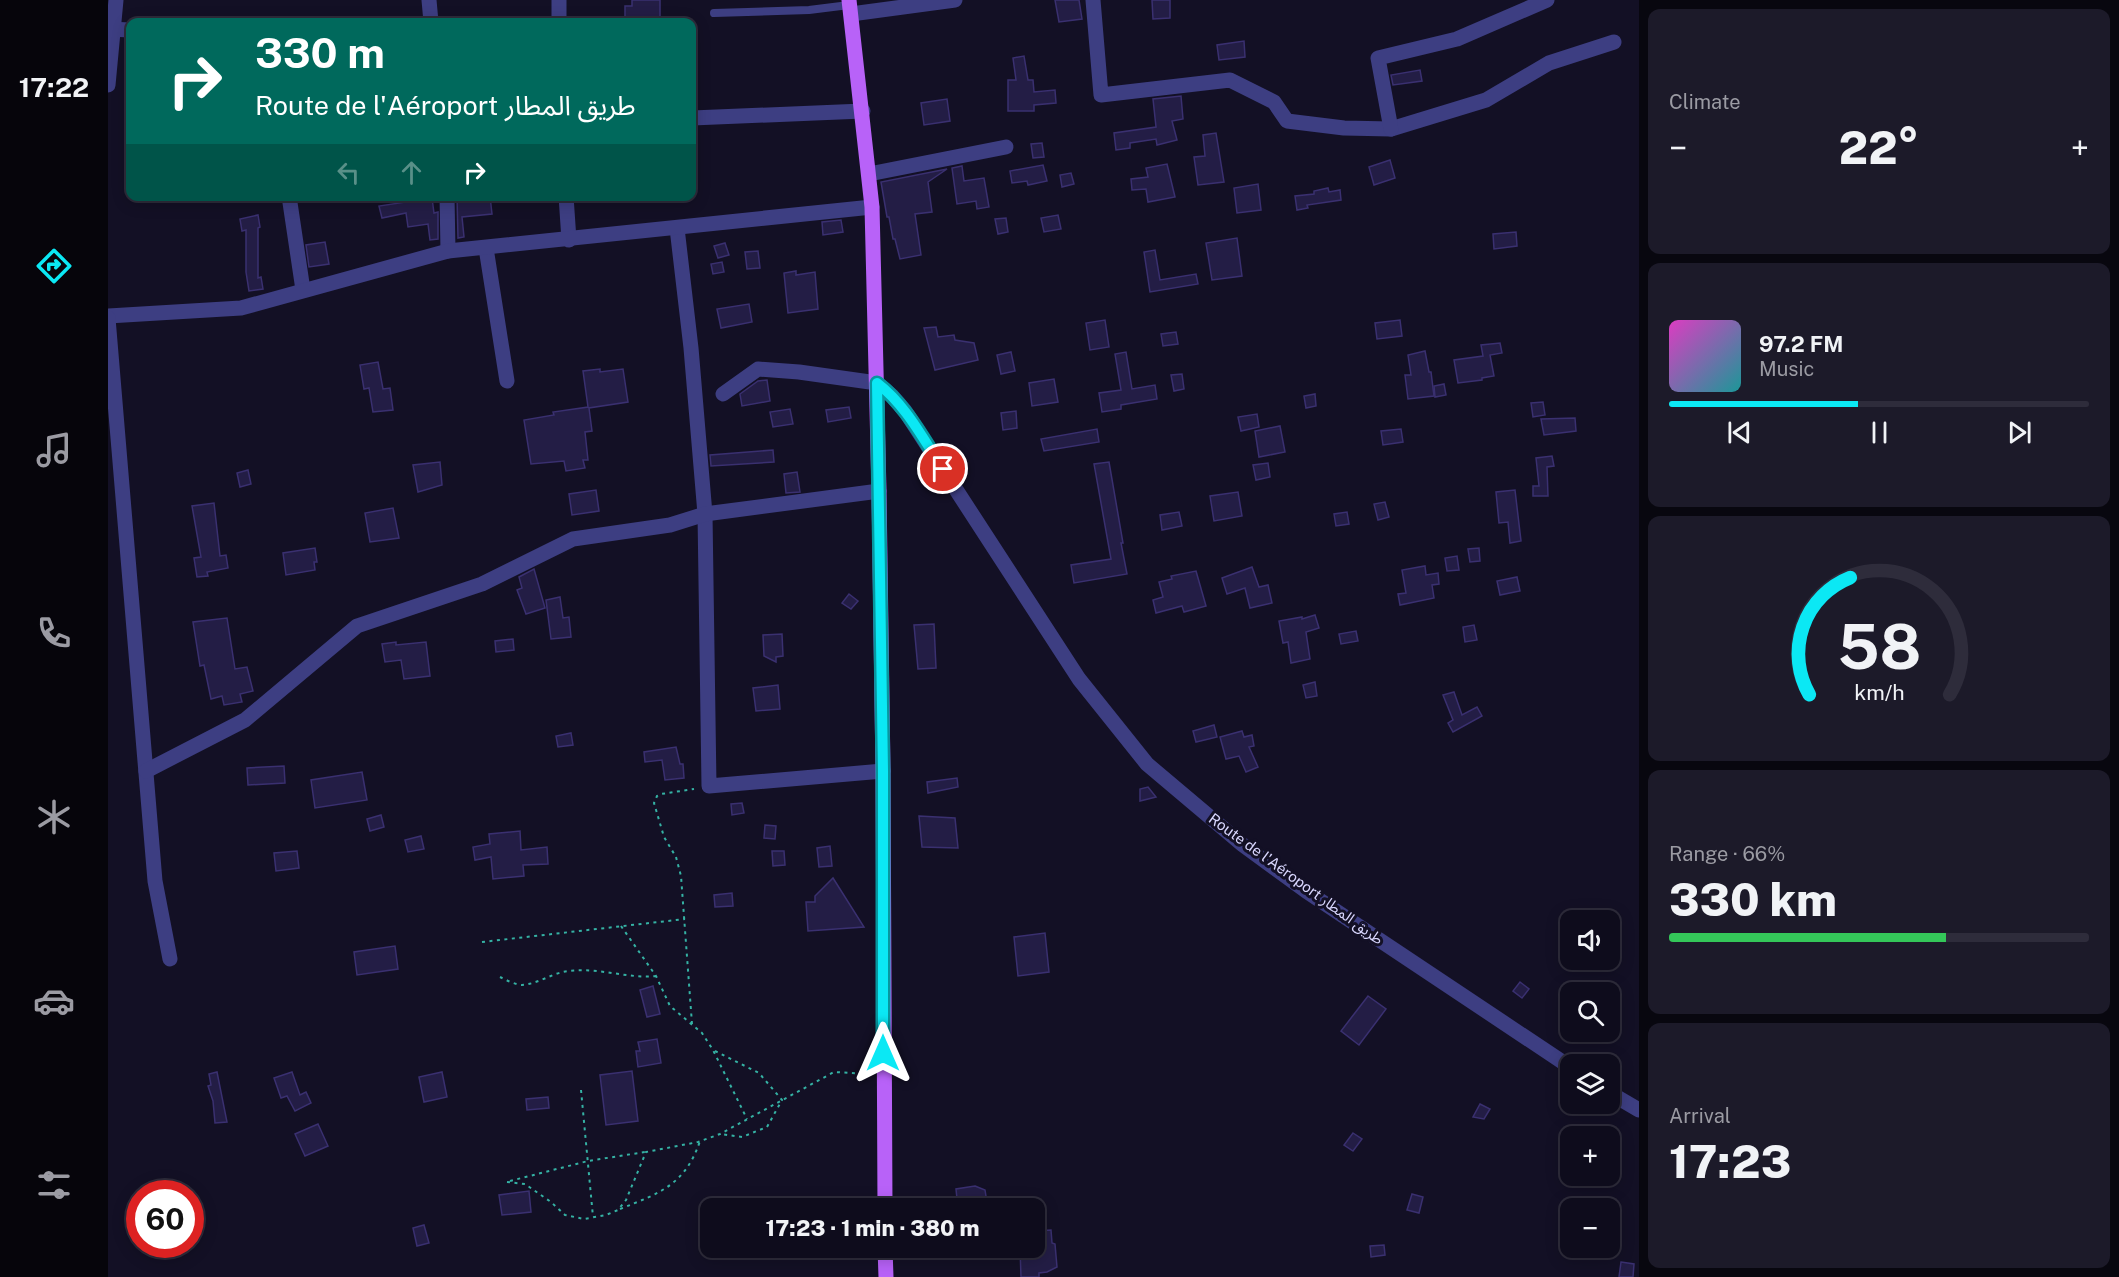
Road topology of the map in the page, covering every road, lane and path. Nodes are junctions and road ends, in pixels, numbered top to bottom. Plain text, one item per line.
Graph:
1 (116, 0) edge
2 (429, 0) edge
3 (559, 0) edge
4 (955, 0) edge
5 (1093, 0) edge
6 (1547, 0) edge
7 (850, 6) edge
8 (714, 13) dead end
9 (431, 18) edge
10 (559, 18) edge
11 (111, 29) edge
12 (126, 30) edge
13 (1614, 42) dead end
14 (108, 85) edge
15 (863, 111) junction
16 (696, 118) edge
17 (1391, 129) junction
18 (1006, 147) dead end
19 (869, 174) junction
20 (290, 201) edge
21 (447, 201) edge
22 (566, 201) edge
23 (872, 207) junction
24 (677, 228) junction
25 (568, 240) junction
26 (486, 248) junction
27 (448, 251) junction
28 (303, 290) junction
29 (108, 317) edge
30 (507, 381) dead end
31 (877, 383) junction
32 (723, 394) dead end
33 (879, 491) junction
34 (705, 514) junction
35 (146, 771) junction
36 (883, 771) junction
37 (709, 786) junction
38 (685, 919) junction
39 (621, 926) junction
40 (482, 942) dead end
41 (170, 959) dead end
42 (656, 976) junction
43 (500, 977) dead end
44 (692, 1024) junction
45 (713, 1050) junction
46 (1560, 1060) edge
47 (883, 1075) junction
48 (581, 1090) dead end
49 (1620, 1099) edge
50 (782, 1100) junction
51 (1639, 1110) edge
52 (747, 1119) junction
53 (720, 1134) junction
54 (700, 1141) junction
55 (646, 1152) junction
56 (588, 1161) junction
57 (885, 1198) edge
58 (618, 1210) junction
59 (592, 1217) junction
60 (885, 1258) edge
61 (886, 1277) edge

1 - 11 street
2 - 9 street
3 - 10 street
4 - 7 street
5 - 17 street
6 - 17 street
7 - 8 lane
7 - 15 main road
11 - 12 street
11 - 14 street
13 - 17 street
15 - 16 street
15 - 19 main road
18 - 19 street
19 - 23 main road
20 - 28 street
21 - 27 street
22 - 25 street
23 - 24 street
23 - 31 main road
24 - 25 street
24 - 34 street
25 - 26 street
26 - 27 street
26 - 30 street
27 - 28 street
28 - 29 street
29 - 35 street
31 - 32 street
31 - 33 main road
31 - 46 street, Route de l'Aéroport طريق المطار
33 - 34 street
33 - 36 main road
34 - 35 street
34 - 37 street
35 - 41 street
36 - 37 street
36 - 47 main road
37 - 38 path
38 - 39 path
38 - 44 path
39 - 40 path
39 - 42 path
42 - 43 path
42 - 44 path
44 - 45 path
45 - 50 path
45 - 52 path
47 - 50 path
47 - 57 main road
48 - 56 path
49 - 51 street
50 - 52 path
50 - 53 path
52 - 53 path
53 - 54 path
54 - 55 path
54 - 58 path
55 - 56 path
55 - 58 path
56 - 59 path
56 - 59 path
58 - 59 path
60 - 61 main road

